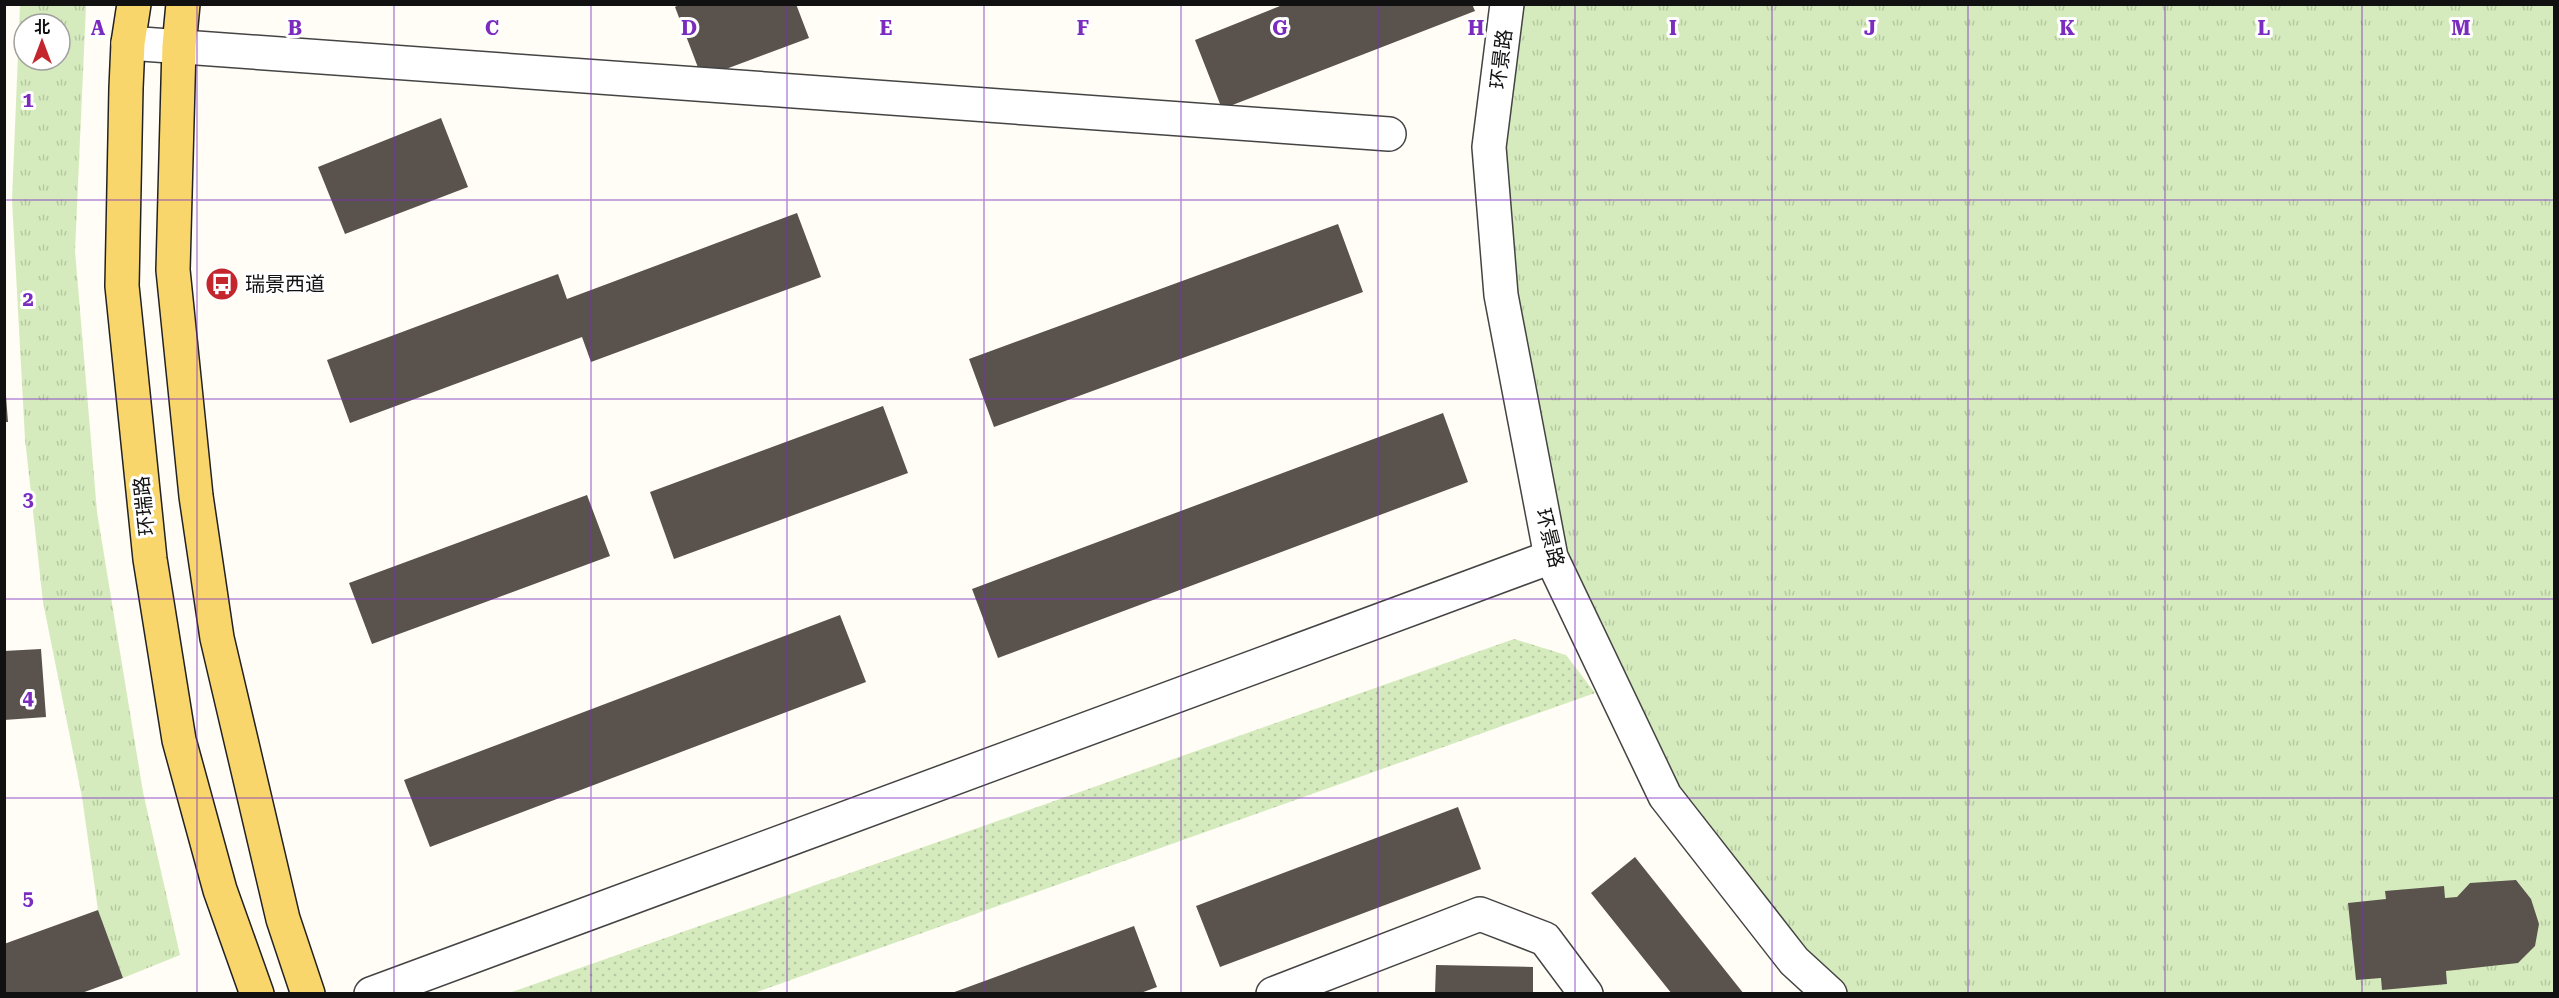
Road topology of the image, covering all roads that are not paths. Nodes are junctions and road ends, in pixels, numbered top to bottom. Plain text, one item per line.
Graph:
1 (134, 4) edge
2 (183, 4) edge
3 (1508, 4) edge
4 (128, 43) junction
5 (179, 46) junction
6 (1389, 134) dead end
7 (1551, 557) junction
8 (257, 993) edge
9 (308, 993) edge
10 (371, 993) edge
11 (1273, 993) edge
12 (1586, 993) edge
13 (1830, 993) edge

1 - 4 main road, 环瑞路
2 - 5 main road
3 - 7 street, 环景路
4 - 5 street
4 - 8 main road, 环瑞路
5 - 6 street
5 - 9 main road
7 - 10 street
7 - 13 street, 环景路
11 - 12 street

